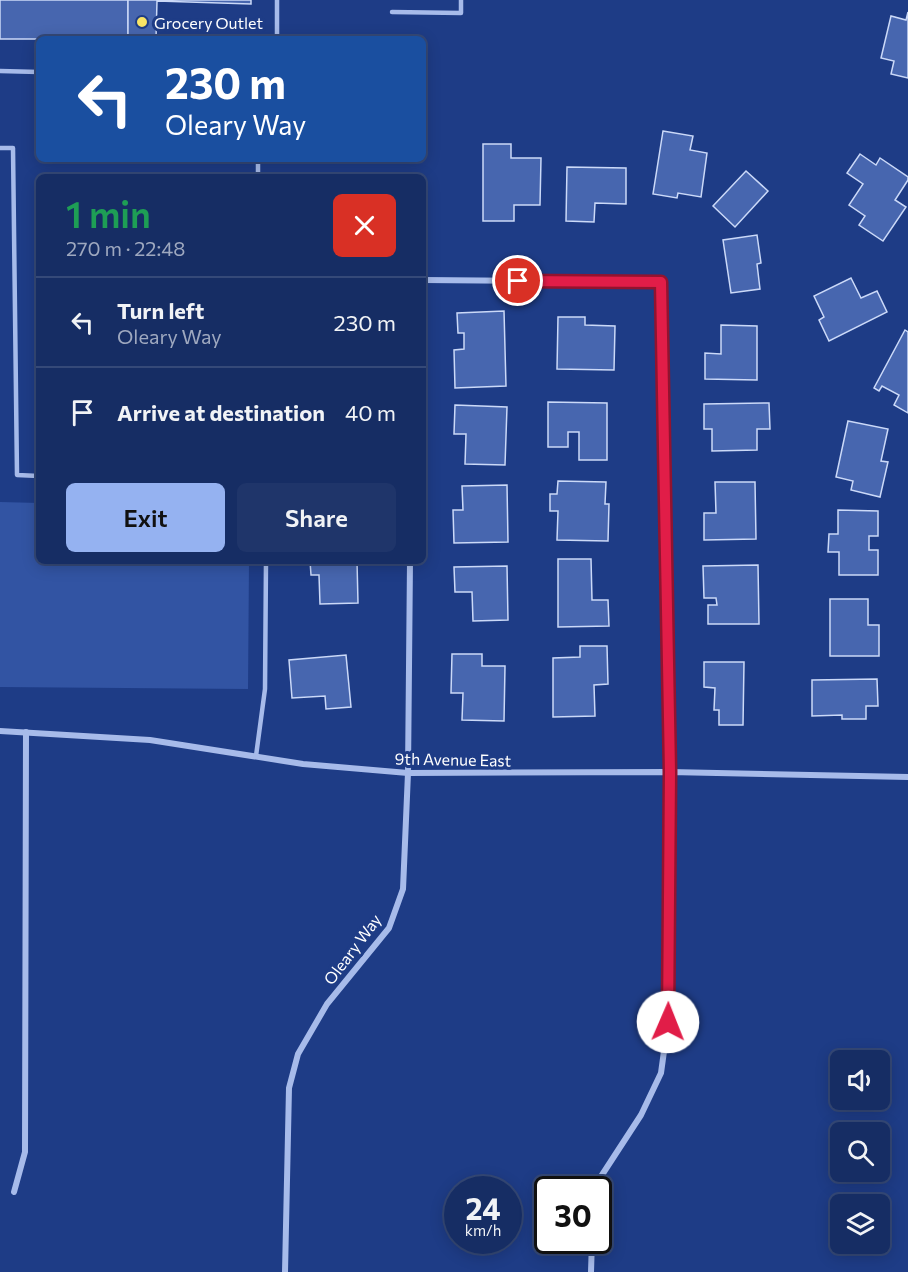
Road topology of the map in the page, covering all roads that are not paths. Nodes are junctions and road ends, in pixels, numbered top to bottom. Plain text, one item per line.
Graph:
1 (277, 0) edge
2 (461, 0) edge
3 (392, 12) dead end
4 (277, 36) edge
5 (0, 71) edge
6 (36, 72) edge
7 (0, 148) edge
8 (426, 280) edge
9 (36, 476) edge
10 (266, 564) edge
11 (410, 564) edge
12 (0, 731) edge
13 (26, 732) junction
14 (256, 756) junction
15 (670, 772) junction
16 (408, 773) junction
17 (908, 777) edge
18 (601, 1176) edge
19 (14, 1192) dead end
20 (592, 1254) edge
21 (285, 1272) edge
22 (591, 1272) edge

1 - 4 lane
2 - 3 lane
5 - 6 lane
7 - 9 lane
8 - 15 street
10 - 14 lane
11 - 16 street, Oleary Way
12 - 13 street, 9th Avenue East
13 - 14 street, 9th Avenue East
13 - 19 street
14 - 16 street, 9th Avenue East
15 - 16 street, 9th Avenue East
15 - 17 street, 9th Avenue East
15 - 18 street
16 - 21 street, Oleary Way
20 - 22 street

